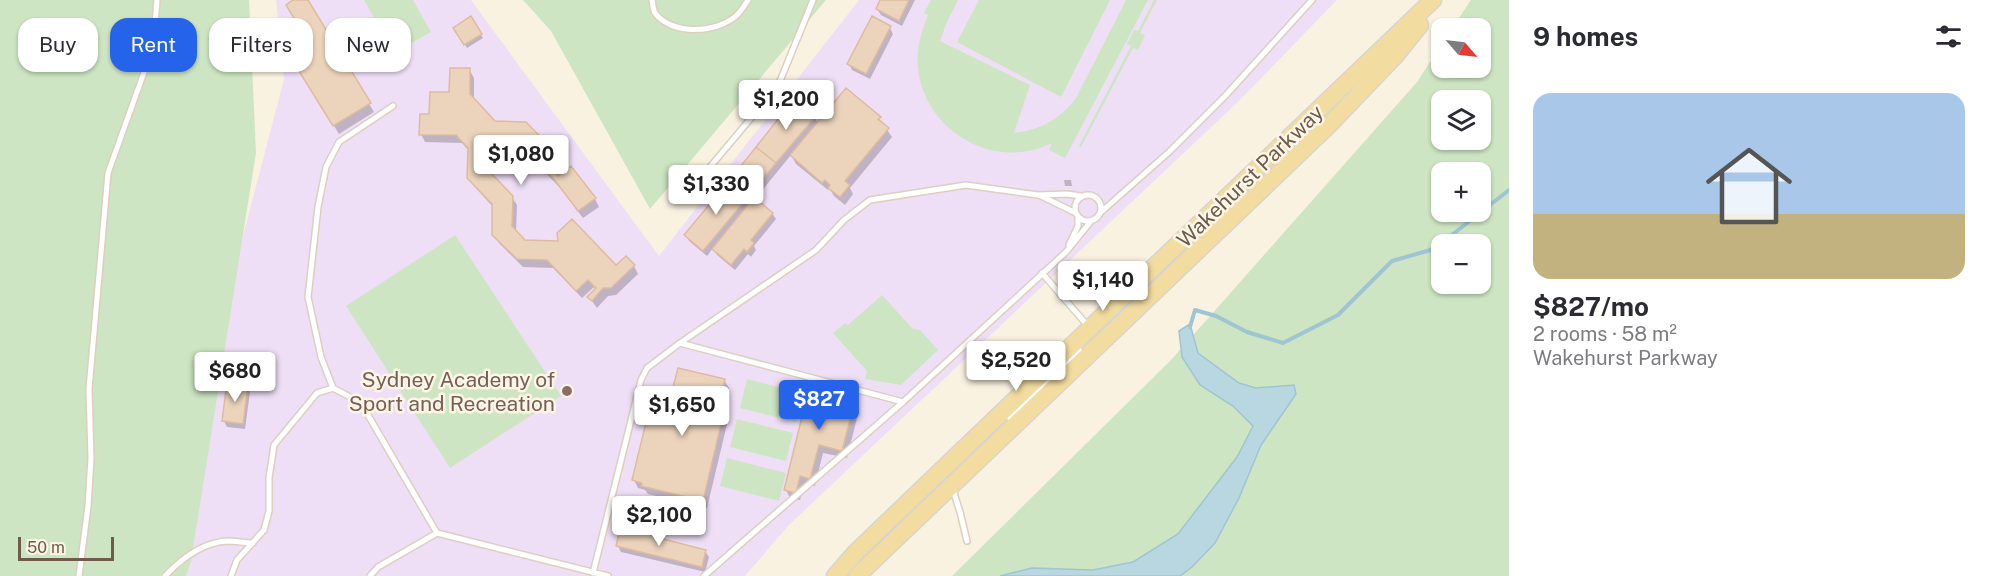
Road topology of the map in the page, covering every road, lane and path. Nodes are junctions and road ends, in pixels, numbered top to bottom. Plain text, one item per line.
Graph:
1 (157, 0) edge
2 (652, 0) edge
3 (748, 0) edge
4 (813, 0) edge
5 (1312, 0) edge
6 (1433, 0) edge
7 (1440, 0) edge
8 (393, 106) dead end
9 (689, 192) dead end
10 (1038, 195) junction
11 (1082, 196) junction
12 (1100, 213) junction
13 (1077, 215) junction
14 (1092, 220) junction
15 (1066, 252) junction
16 (1042, 273) junction
17 (1120, 325) junction
18 (1090, 328) junction
19 (680, 343) junction
20 (333, 388) junction
21 (903, 402) junction
22 (967, 470) junction
23 (951, 486) junction
24 (437, 533) junction
25 (967, 541) dead end
26 (253, 543) junction
27 (593, 573) junction
28 (78, 576) edge
29 (165, 576) edge
30 (231, 576) edge
31 (370, 576) edge
32 (608, 576) edge
33 (704, 576) edge
34 (835, 576) edge
35 (857, 576) edge

1 - 28 lane
2 - 3 lane
4 - 9 lane
5 - 12 lane
6 - 18 main road, Wakehurst Parkway
7 - 17 main road, Wakehurst Parkway
8 - 20 lane
10 - 11 lane
10 - 13 lane
10 - 19 lane
11 - 12 lane
11 - 13 lane
12 - 14 lane
13 - 14 lane
13 - 15 lane
14 - 15 lane
15 - 16 lane
16 - 18 lane
16 - 21 lane
17 - 18 street
17 - 22 main road, Wakehurst Parkway
18 - 22 street
18 - 34 main road, Wakehurst Parkway
19 - 21 lane
19 - 27 lane
20 - 24 lane
20 - 26 lane
21 - 33 lane
22 - 23 main road, Wakehurst Parkway
23 - 25 lane
23 - 35 main road, Wakehurst Parkway
24 - 27 lane
24 - 31 lane
26 - 29 lane
26 - 30 lane
27 - 32 lane

